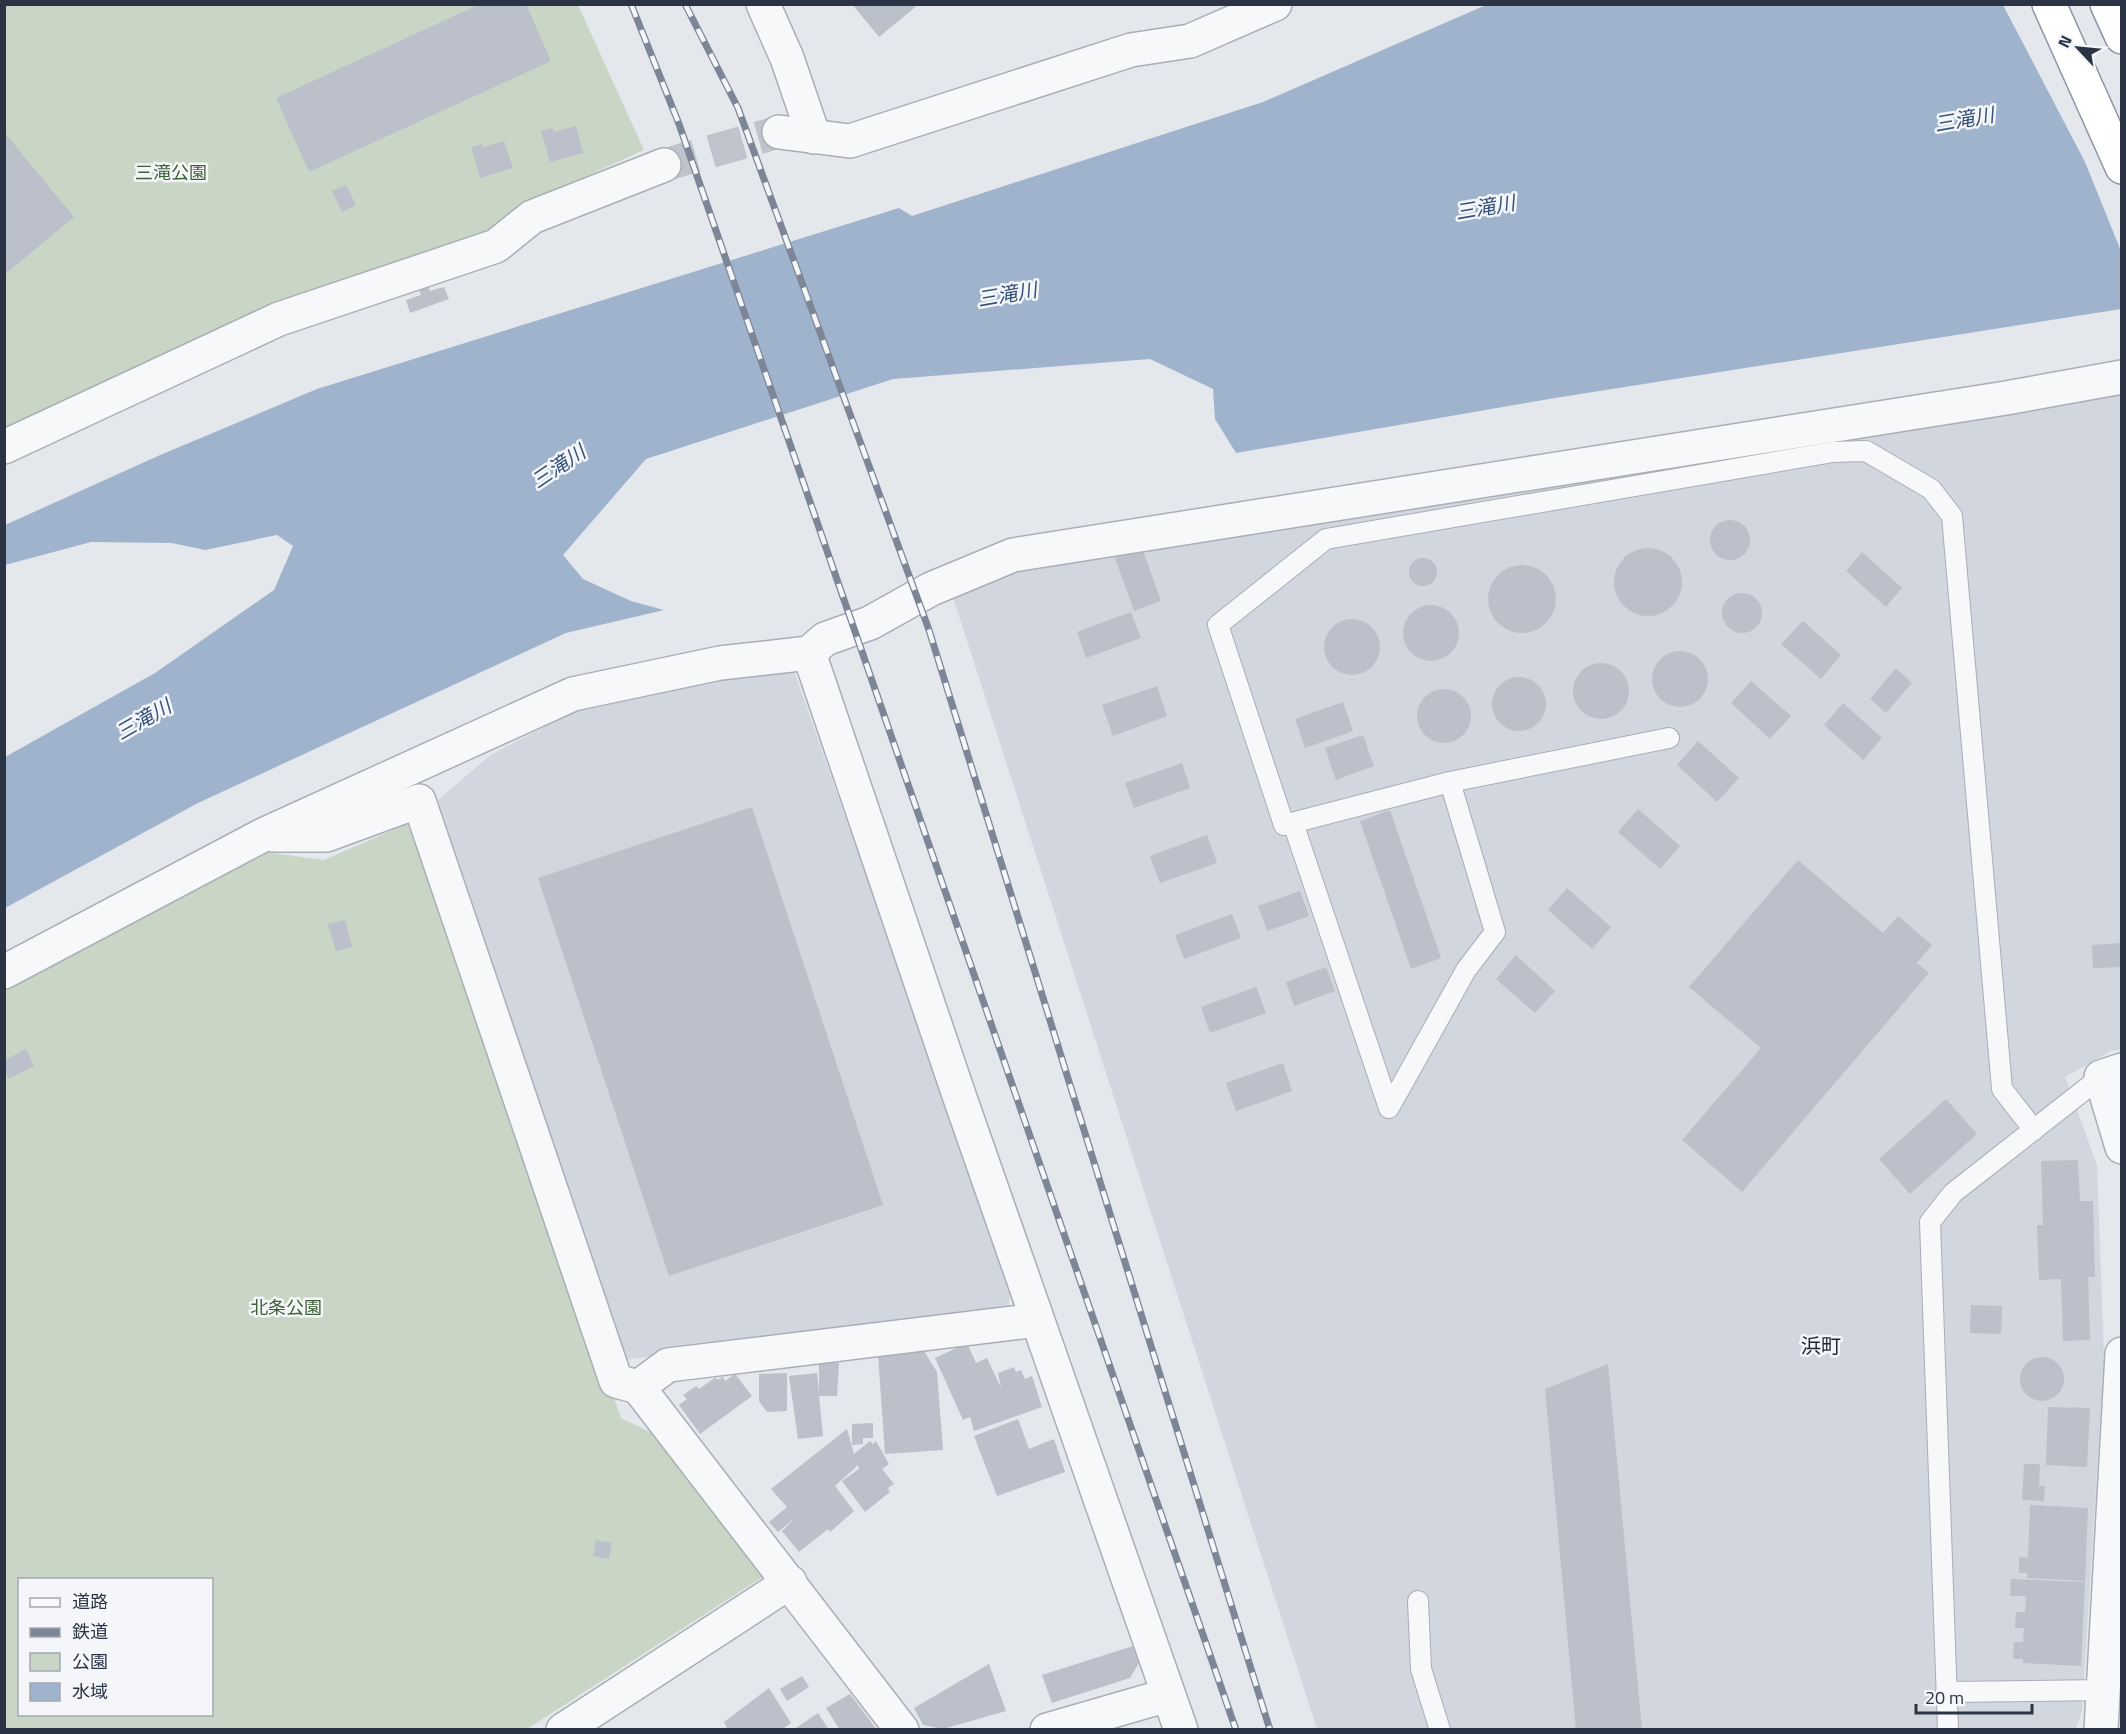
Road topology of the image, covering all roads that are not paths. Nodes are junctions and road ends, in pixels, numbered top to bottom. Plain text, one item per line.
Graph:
1 (763, 4) edge
2 (1275, 4) edge
3 (2049, 4) edge
4 (2107, 4) edge
5 (2121, 37) edge
6 (779, 132) tunnel mouth
7 (814, 137) junction
8 (664, 165) tunnel mouth
9 (2121, 166) edge
10 (2121, 377) edge
11 (4, 447) edge
12 (809, 653) junction
13 (1669, 738) dead end
14 (1450, 782) junction
15 (1293, 823) junction
16 (263, 835) junction
17 (4, 972) edge
18 (2111, 1073) edge
19 (2034, 1130) junction
20 (2121, 1147) edge
21 (1037, 1320) junction
22 (2121, 1354) edge
23 (638, 1387) junction
24 (790, 1582) junction
25 (1418, 1602) dead end
26 (1946, 1692) junction
27 (1168, 1695) junction
28 (2107, 1713) edge
29 (563, 1730) edge
30 (902, 1730) edge
31 (1047, 1730) edge
32 (1180, 1730) edge
33 (1440, 1730) edge
34 (1948, 1730) edge

1 - 7 street
2 - 7 street
3 - 9 highway
4 - 5 highway
6 - 7 street
8 - 11 street
10 - 12 street
12 - 16 street
12 - 21 street
13 - 14 lane
14 - 15 lane
14 - 15 lane
15 - 19 lane
16 - 17 street
16 - 23 street
18 - 19 lane
18 - 20 street
19 - 26 lane
21 - 23 street
21 - 27 street
22 - 28 street
23 - 24 street
24 - 29 street
24 - 30 street
25 - 33 lane
26 - 28 lane
26 - 34 lane
27 - 31 street
27 - 32 street

